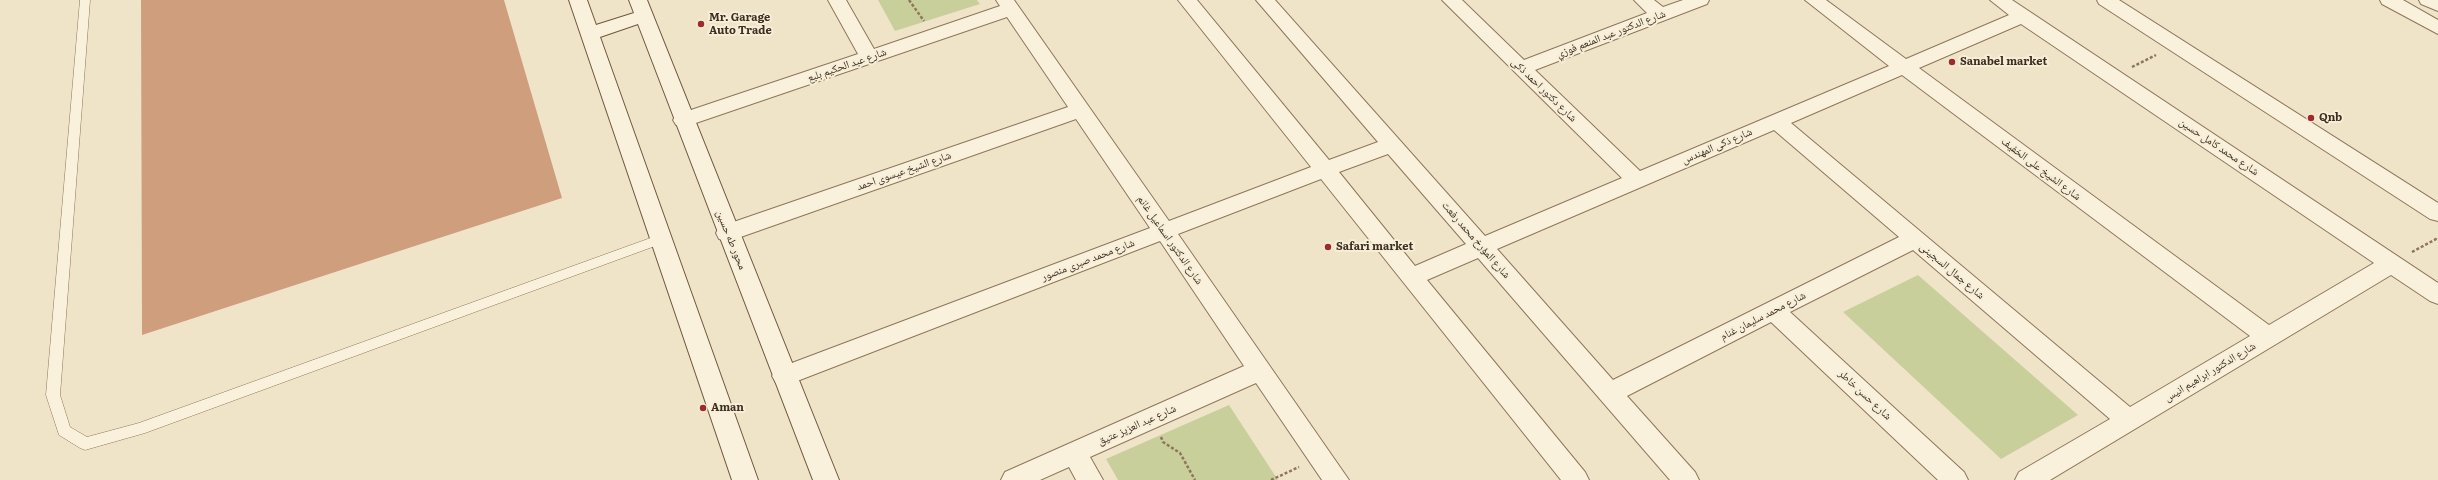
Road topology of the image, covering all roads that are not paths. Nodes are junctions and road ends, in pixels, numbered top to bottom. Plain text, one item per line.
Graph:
1 (85, 0) edge
2 (578, 0) edge
3 (837, 0) edge
4 (1187, 0) edge
5 (1265, 0) edge
6 (1451, 0) edge
7 (1643, 0) edge
8 (1700, 0) edge
9 (1814, 0) edge
10 (1999, 0) edge
11 (2106, 0) edge
12 (2389, 0) edge
13 (2428, 0) edge
14 (1008, 5) edge
15 (2438, 6) edge
16 (641, 8) edge
17 (1661, 15) junction
18 (2023, 16) junction
19 (2438, 28) edge
20 (590, 34) junction
21 (869, 57) junction
22 (1904, 67) junction
23 (1521, 68) junction
24 (1081, 110) junction
25 (683, 120) junction
26 (1776, 121) junction
27 (1392, 144) junction
28 (1325, 170) junction
29 (1637, 180) junction
30 (2438, 213) edge
31 (1164, 231) junction
32 (727, 232) junction
33 (661, 239) junction
34 (1915, 239) junction
35 (1481, 247) junction
36 (2392, 264) junction
37 (1411, 277) junction
38 (2438, 295) edge
39 (1774, 311) junction
40 (2268, 337) junction
41 (1260, 370) junction
42 (784, 376) junction
43 (1610, 393) junction
44 (2129, 420) junction
45 (1074, 453) junction
46 (745, 480) edge
47 (826, 480) edge
48 (1014, 480) edge
49 (1090, 480) edge
50 (1336, 480) edge
51 (1576, 480) edge
52 (1686, 480) edge
53 (1955, 480) edge
54 (2028, 480) edge

1 - 33 lane
2 - 20 street
3 - 21 street
4 - 28 street
5 - 27 street, شارع المؤرخ محمد رفعت
6 - 23 street, شارع دكتور احمد ذكى
7 - 17 street
8 - 17 street, شارع الدكتور عبد المنعم فوزي
9 - 22 street, شارع الشيخ على الخفيف
10 - 18 street, شارع محمد كامل حسين
11 - 30 street
12 - 19 street
13 - 15 street
14 - 21 street, شارع عبد الحكيم بلبع
14 - 24 street, شارع الدكتور اسماعيل غانم
16 - 20 street
16 - 25 street, محور طه حسين
17 - 23 street, شارع الدكتور عبد المنعم فوزي
18 - 22 street, شارع ذكى المهندس
18 - 36 street, شارع محمد كامل حسين
20 - 33 street
21 - 25 street, شارع عبد الحكيم بلبع
22 - 26 street, شارع ذكى المهندس
22 - 40 street, شارع الشيخ على الخفيف
23 - 29 street, شارع دكتور احمد ذكى
24 - 31 street, شارع الدكتور اسماعيل غانم
24 - 32 street, شارع الشيخ عيسوى احمد
25 - 32 street, محور طه حسين
26 - 29 street, شارع ذكى المهندس
26 - 34 street, شارع جمال السجينى
27 - 28 street, شارع محمد صبرى منصور
27 - 35 street, شارع المؤرخ محمد رفعت
28 - 31 street, شارع محمد صبرى منصور
28 - 37 street
29 - 35 street, شارع ذكى المهندس
31 - 41 street, شارع الدكتور اسماعيل غانم
31 - 42 street, شارع محمد صبرى منصور
32 - 42 street, محور طه حسين
33 - 46 street
34 - 39 street, شارع محمد سليمان غنام
34 - 44 street, شارع جمال السجينى
35 - 37 street, شارع ذكى المهندس
35 - 43 street, شارع المؤرخ محمد رفعت
36 - 38 street, شارع محمد كامل حسين
36 - 40 street, شارع الدكتور ابراهيم انيس
37 - 51 street
39 - 43 street, شارع محمد سليمان غنام
39 - 53 street, شارع حسن خاطر
40 - 44 street, شارع الدكتور ابراهيم انيس
41 - 45 street, شارع عبد العزيز عتيق
41 - 50 street, شارع الدكتور اسماعيل غانم
42 - 47 street, محور طه حسين
43 - 52 street, شارع المؤرخ محمد رفعت
44 - 54 street, شارع الدكتور ابراهيم انيس
45 - 48 street, شارع عبد العزيز عتيق
45 - 49 street

